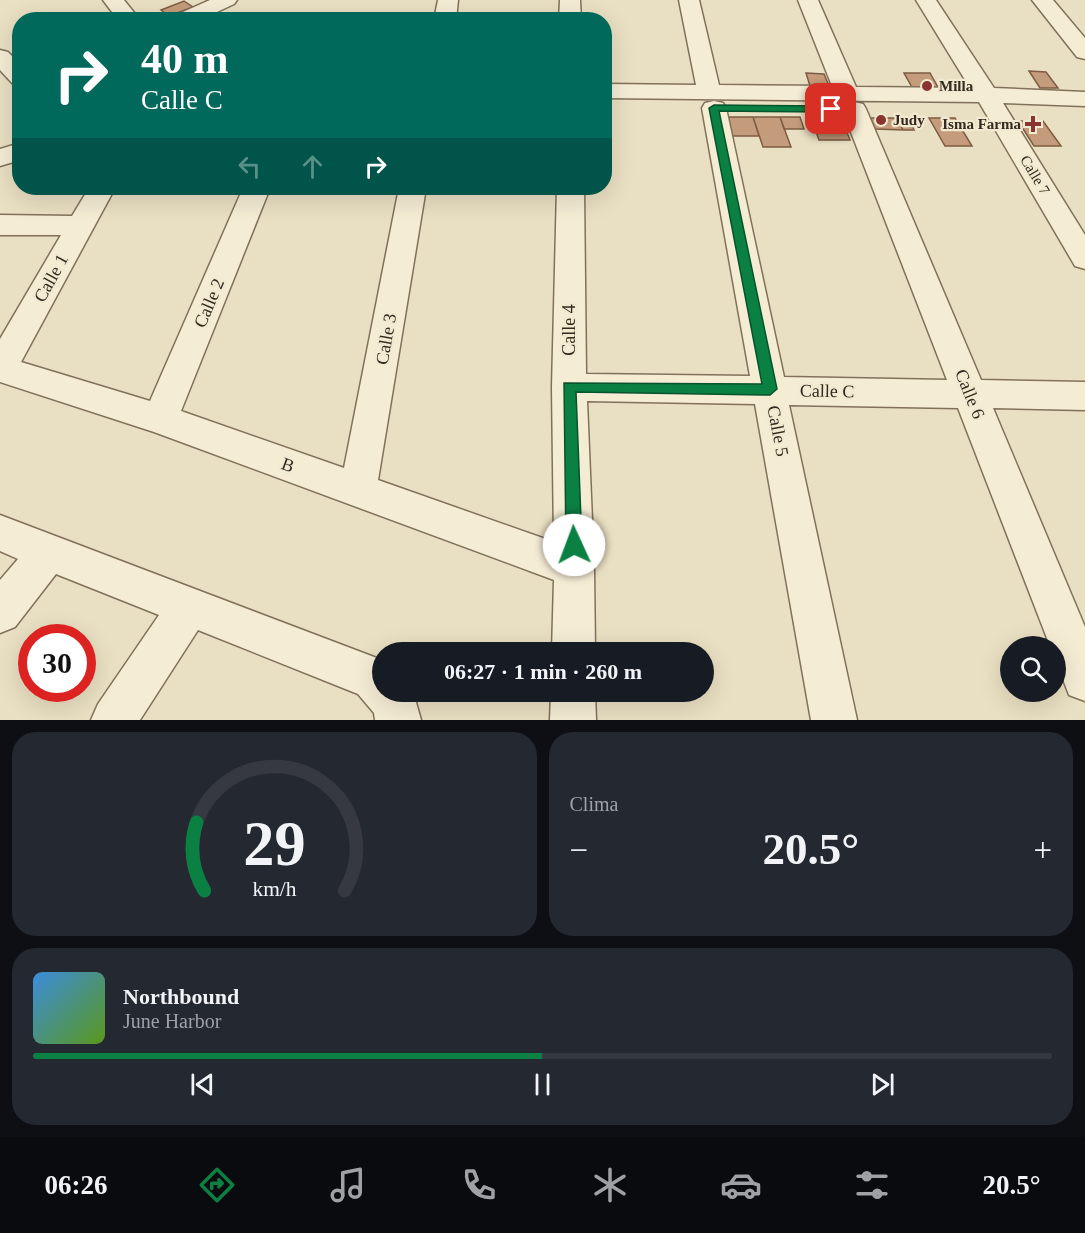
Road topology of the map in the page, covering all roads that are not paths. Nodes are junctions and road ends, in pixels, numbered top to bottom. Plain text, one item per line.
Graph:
1 (227, 0) edge
2 (688, 0) edge
3 (808, 0) edge
4 (926, 0) edge
5 (1042, 0) edge
6 (199, 12) edge
7 (1085, 52) edge
8 (0, 57) edge
9 (12, 70) edge
10 (612, 92) edge
11 (1085, 99) edge
12 (711, 100) junction
13 (850, 101) junction
14 (992, 103) junction
15 (612, 106) edge
16 (1085, 112) edge
17 (98, 195) edge
18 (254, 195) edge
19 (412, 195) edge
20 (570, 195) edge
21 (0, 225) edge
22 (79, 226) junction
23 (1085, 260) edge
24 (0, 369) edge
25 (569, 387) junction
26 (770, 389) junction
27 (970, 394) junction
28 (1085, 396) edge
29 (160, 419) junction
30 (358, 490) junction
31 (0, 533) edge
32 (49, 552) junction
33 (574, 568) junction
34 (190, 606) junction
35 (0, 612) edge
36 (573, 642) edge
37 (372, 678) edge
38 (1085, 679) edge
39 (395, 702) edge
40 (573, 702) edge
41 (114, 720) edge
42 (398, 720) edge
43 (573, 720) edge
44 (834, 720) edge

1 - 6 street
2 - 12 street, Calle 5
3 - 13 street, Calle 6
4 - 14 street, Calle 7
5 - 7 street
8 - 9 street
10 - 12 street
11 - 14 street
12 - 13 street
12 - 15 street
12 - 26 street, Calle 5
13 - 14 street
13 - 27 street, Calle 6
14 - 16 street
14 - 23 street, Calle 7
17 - 22 street, Calle 1
18 - 29 street, Calle 2
19 - 30 street, Calle 3
20 - 25 street, Calle 4
21 - 22 street
22 - 24 street, Calle 1
24 - 29 street, B
25 - 26 street, Calle C
25 - 33 street, Calle 4
26 - 27 street, Calle C
26 - 44 street, Calle 5
27 - 28 street, Calle C
27 - 38 street, Calle 6
29 - 30 street, B
30 - 33 street, B
31 - 32 street
32 - 34 street
32 - 35 street
33 - 36 street, Calle 4
34 - 37 street
34 - 41 street
39 - 42 street
40 - 43 street

